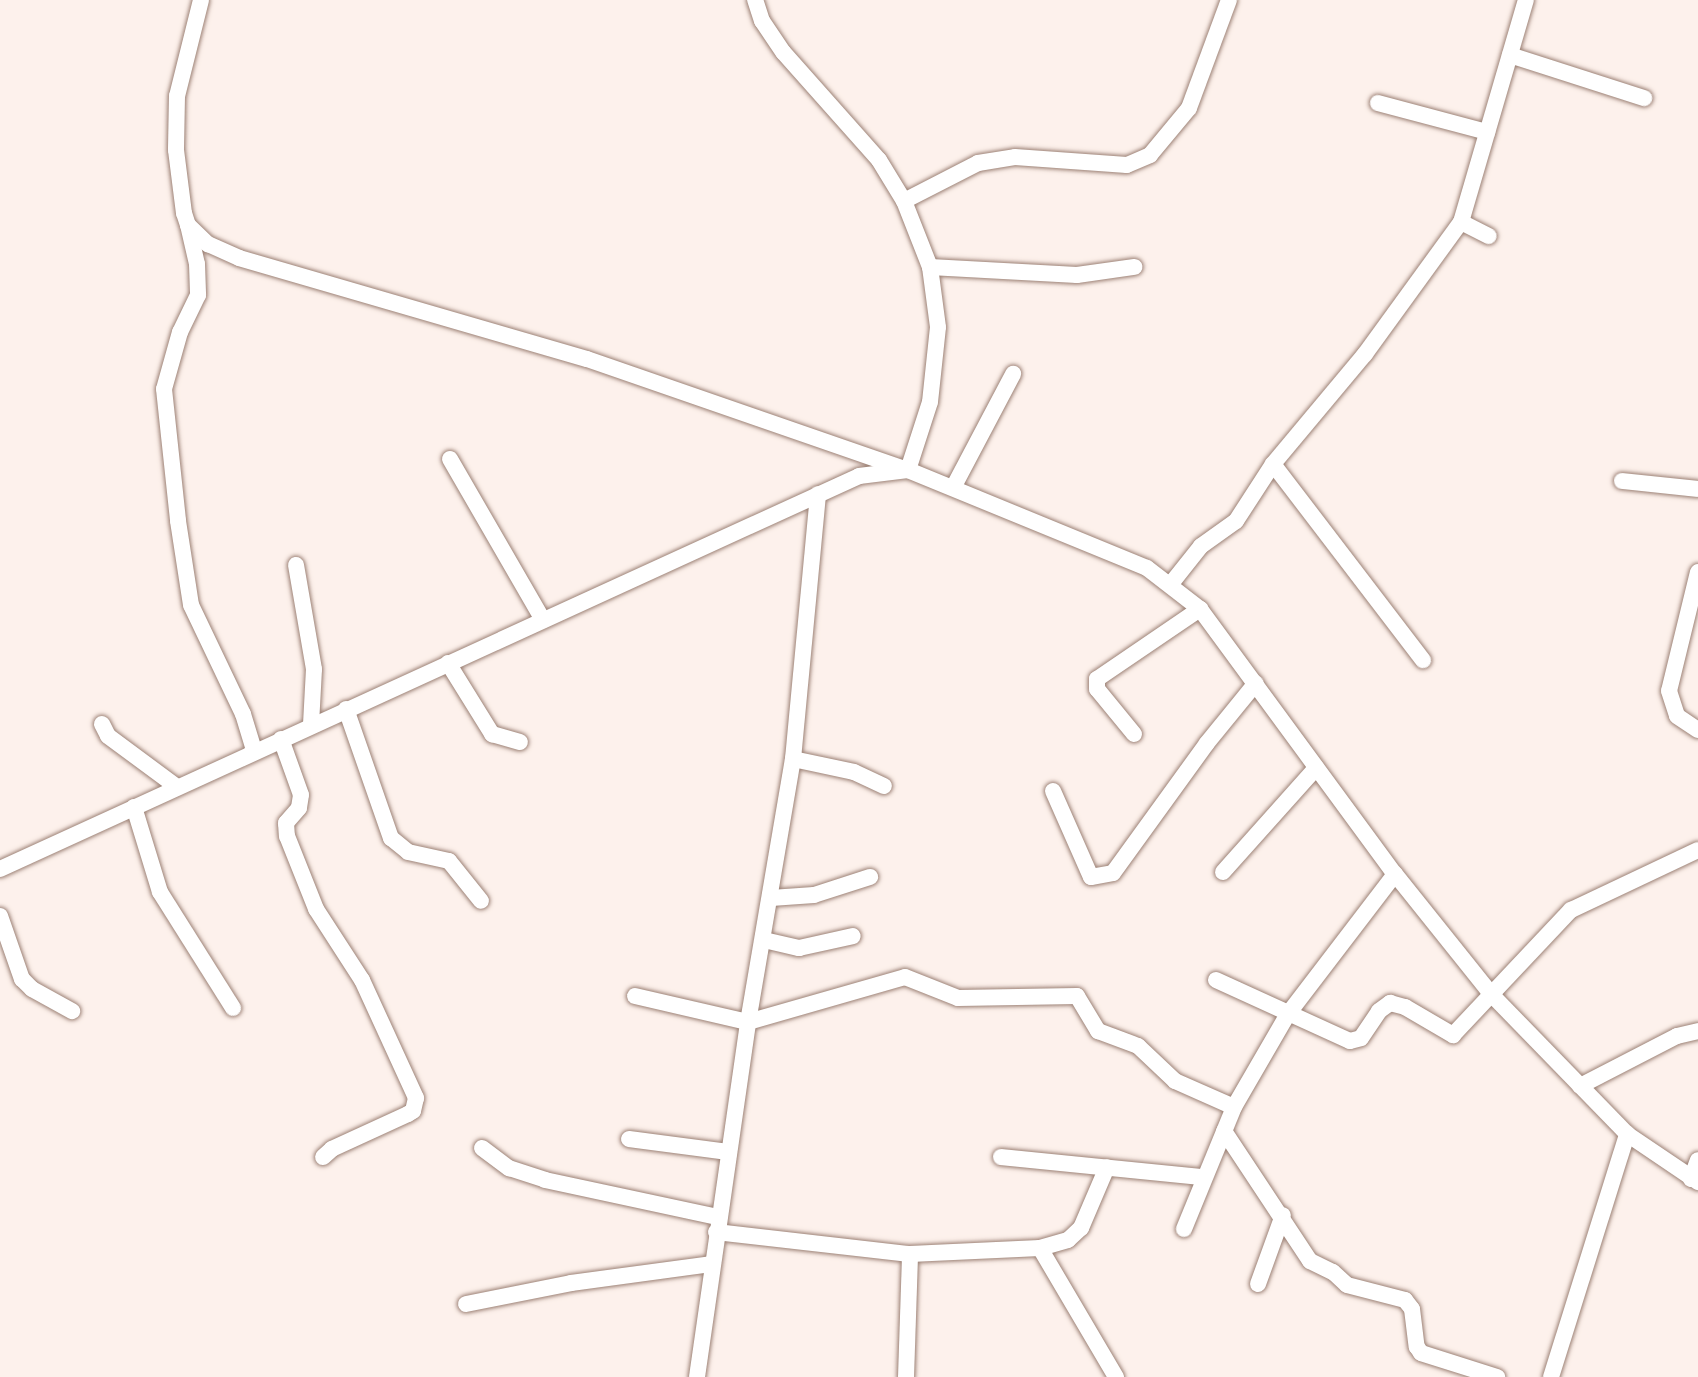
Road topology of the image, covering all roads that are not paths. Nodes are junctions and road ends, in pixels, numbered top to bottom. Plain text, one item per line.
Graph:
1 (201, 0) edge
2 (755, 0) edge
3 (1229, 0) edge
4 (1526, 0) edge
5 (1510, 55) junction
6 (1644, 98) dead end
7 (1378, 103) dead end
8 (1487, 132) junction
9 (904, 201) junction
10 (1461, 222) junction
11 (188, 225) junction
12 (1489, 236) dead end
13 (930, 267) junction
14 (1134, 267) dead end
15 (1013, 374) dead end
16 (450, 459) dead end
17 (1273, 464) junction
18 (908, 470) junction
19 (1622, 481) dead end
20 (954, 486) junction
21 (1698, 489) edge
22 (818, 494) junction
23 (296, 565) dead end
24 (1698, 572) edge
25 (1170, 585) junction
26 (1200, 609) junction
27 (543, 620) junction
28 (1423, 660) dead end
29 (448, 663) junction
30 (1256, 683) junction
31 (346, 709) junction
32 (102, 724) dead end
33 (311, 725) junction
34 (1698, 730) edge
35 (1134, 734) dead end
36 (281, 739) junction
37 (520, 742) dead end
38 (254, 751) junction
39 (793, 759) junction
40 (1316, 768) junction
41 (884, 786) dead end
42 (177, 787) junction
43 (1053, 791) dead end
44 (134, 807) junction
45 (1698, 850) edge
46 (0, 869) edge
47 (1223, 872) dead end
48 (1395, 874) junction
49 (870, 877) dead end
50 (771, 898) junction
51 (481, 901) dead end
52 (0, 916) edge
53 (853, 936) dead end
54 (764, 940) junction
55 (1216, 980) dead end
56 (1491, 994) junction
57 (635, 996) dead end
58 (233, 1008) dead end
59 (72, 1011) dead end
60 (1288, 1014) junction
61 (748, 1022) junction
62 (1698, 1031) edge
63 (1580, 1086) junction
64 (1234, 1107) junction
65 (1224, 1131) junction
66 (1627, 1134) junction
67 (629, 1139) dead end
68 (482, 1148) dead end
69 (728, 1152) junction
70 (323, 1157) dead end
71 (1001, 1157) dead end
72 (1698, 1160) edge
73 (1107, 1167) junction
74 (1203, 1177) junction
75 (1694, 1180) edge
76 (1283, 1215) junction
77 (717, 1224) junction
78 (1184, 1229) dead end
79 (1040, 1248) junction
80 (910, 1254) junction
81 (711, 1264) junction
82 (1258, 1284) dead end
83 (466, 1304) dead end
84 (697, 1377) edge
85 (906, 1377) edge
86 (1116, 1377) edge
87 (1497, 1377) edge
88 (1551, 1377) edge

1 - 11 street
2 - 9 street
3 - 9 street
4 - 5 street
5 - 6 street
5 - 8 street
7 - 8 street
8 - 10 street
9 - 13 street
10 - 12 street
10 - 17 street
11 - 18 street
11 - 38 street
13 - 14 street
13 - 18 street
15 - 20 street
16 - 27 street
17 - 25 street
17 - 28 street
18 - 20 street
18 - 22 street
19 - 21 street
20 - 25 street
22 - 27 street
22 - 39 street
23 - 33 street
24 - 34 street
25 - 26 street
26 - 30 street
26 - 35 street
27 - 29 street
29 - 31 street
29 - 37 street
30 - 40 street
30 - 43 street
31 - 33 street
31 - 51 street
32 - 42 street
33 - 36 street
36 - 38 street
36 - 70 street
38 - 42 street
39 - 41 street
39 - 50 street
40 - 47 street
40 - 48 street
42 - 44 street
44 - 46 street
44 - 58 street
45 - 56 street
48 - 56 street
48 - 60 street
49 - 50 street
50 - 54 street
52 - 59 street
53 - 54 street
54 - 61 street
55 - 60 street
56 - 60 street
56 - 63 street
57 - 61 street
60 - 64 street
61 - 64 street
61 - 69 street
62 - 63 street
63 - 66 street
64 - 65 street
65 - 74 street
65 - 76 street
66 - 75 street
66 - 88 street
67 - 69 street
68 - 77 street
69 - 77 street
71 - 73 street
72 - 75 street
73 - 74 street
73 - 79 street
74 - 78 street
76 - 82 street
76 - 87 street
77 - 80 street
77 - 81 street
79 - 80 street
79 - 86 street
80 - 85 street
81 - 83 street
81 - 84 street

